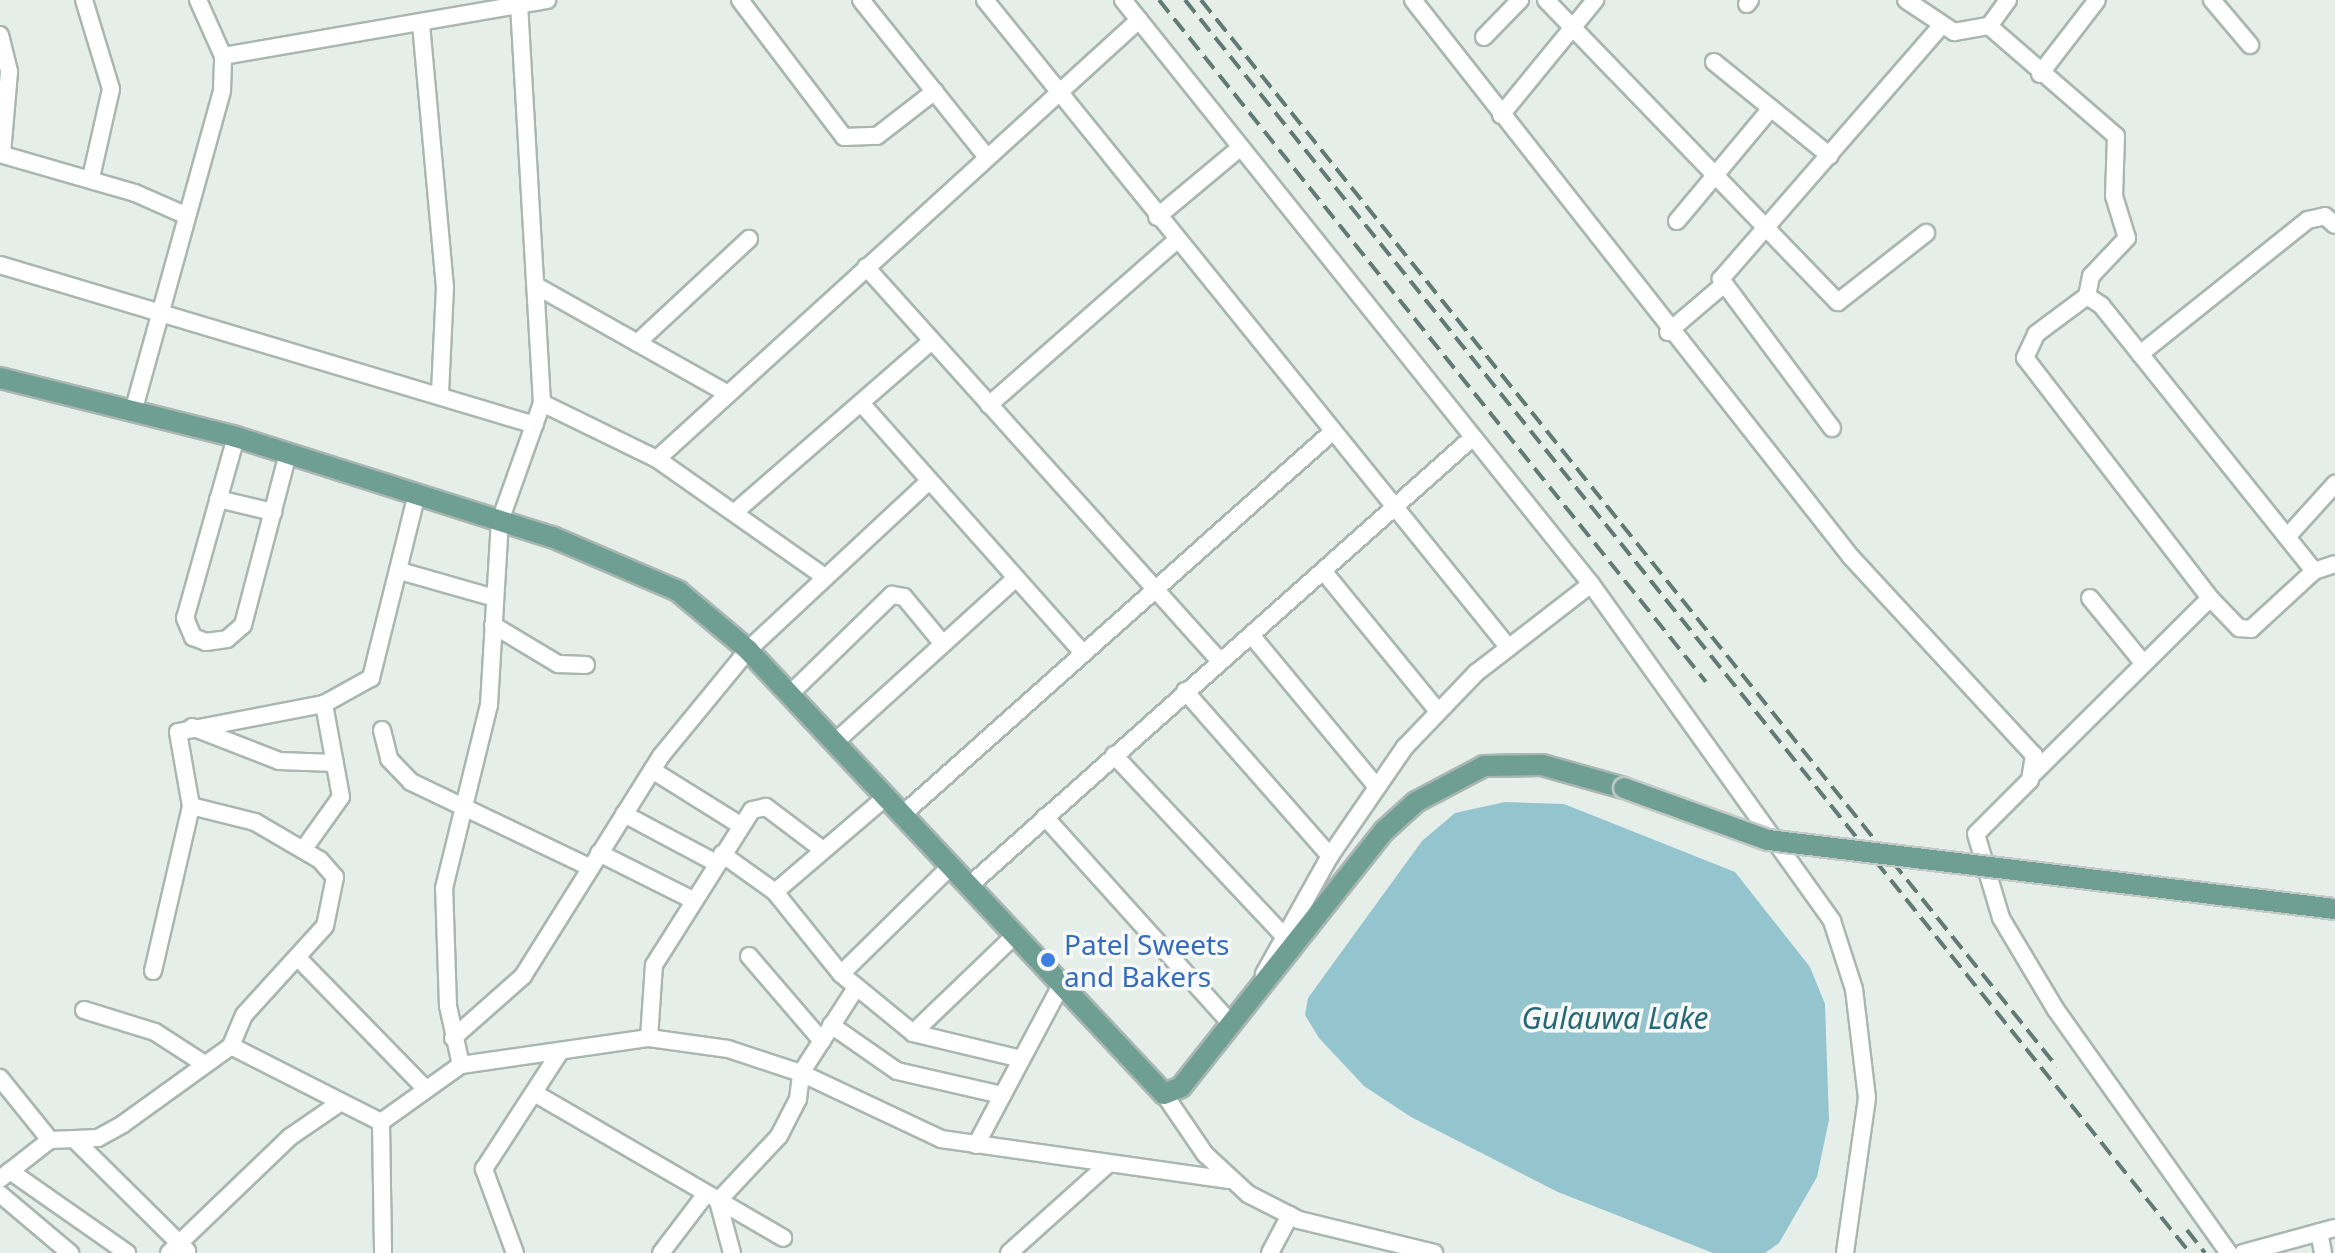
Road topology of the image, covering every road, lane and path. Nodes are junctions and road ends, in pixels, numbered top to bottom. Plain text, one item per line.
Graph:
1 (84, 0) edge
2 (198, 0) edge
3 (547, 0) edge
4 (740, 0) edge
5 (861, 0) edge
6 (985, 0) edge
7 (1123, 0) edge
8 (1413, 0) edge
9 (1520, 0) edge
10 (1546, 0) edge
11 (1595, 0) edge
12 (1906, 0) edge
13 (2008, 0) edge
14 (2097, 0) edge
15 (2212, 0) edge
16 (520, 4) edge
17 (1139, 20) junction
18 (421, 24) junction
19 (1989, 26) junction
20 (1940, 27) junction
21 (1575, 29) junction
22 (0, 35) edge
23 (1484, 37) dead end
24 (2250, 45) dead end
25 (223, 56) junction
26 (1714, 62) dead end
27 (2040, 74) junction
28 (935, 91) junction
29 (1056, 92) junction
30 (1771, 108) junction
31 (1501, 115) junction
32 (1241, 147) junction
33 (1, 154) edge
34 (986, 156) junction
35 (1830, 156) junction
36 (1716, 174) junction
37 (91, 178) junction
38 (185, 215) junction
39 (1157, 217) junction
40 (1677, 221) dead end
41 (2335, 225) edge
42 (1766, 231) junction
43 (1926, 233) dead end
44 (749, 239) dead end
45 (1176, 241) junction
46 (0, 265) edge
47 (866, 267) junction
48 (1722, 286) junction
49 (540, 288) junction
50 (2087, 296) junction
51 (159, 315) junction
52 (1668, 332) junction
53 (932, 341) junction
54 (637, 343) junction
55 (2140, 354) junction
56 (0, 378) edge
57 (440, 393) junction
58 (728, 394) junction
59 (542, 403) junction
60 (861, 403) junction
61 (989, 405) junction
62 (133, 412) junction
63 (535, 425) junction
64 (1832, 428) dead end
65 (1330, 434) junction
66 (236, 437) junction
67 (1472, 438) junction
68 (288, 454) junction
69 (657, 459) junction
70 (928, 482) junction
71 (2335, 484) edge
72 (417, 494) junction
73 (218, 499) junction
74 (1392, 511) junction
75 (273, 512) junction
76 (735, 512) junction
77 (500, 521) junction
78 (2287, 537) junction
79 (2335, 564) edge
80 (400, 571) junction
81 (2314, 571) junction
82 (1324, 572) junction
83 (825, 577) junction
84 (1016, 578) junction
85 (1591, 584) junction
86 (1153, 591) junction
87 (495, 598) junction
88 (2090, 598) dead end
89 (2210, 598) junction
90 (493, 625) junction
91 (1252, 636) junction
92 (943, 644) junction
93 (1509, 648) junction
94 (748, 650) junction
95 (1080, 650) junction
96 (1219, 660) junction
97 (2144, 664) junction
98 (586, 665) dead end
99 (1185, 691) junction
100 (789, 695) junction
101 (324, 704) junction
102 (1437, 710) junction
103 (192, 727) junction
104 (382, 730) dead end
105 (834, 743) junction
106 (1114, 755) junction
107 (335, 763) junction
108 (652, 770) junction
109 (2034, 773) junction
110 (1376, 786) junction
111 (886, 797) junction
112 (464, 804) junction
113 (191, 806) junction
114 (624, 814) junction
115 (902, 815) junction
116 (1045, 817) junction
117 (740, 825) junction
118 (303, 850) junction
119 (823, 850) junction
120 (1330, 856) junction
121 (719, 858) junction
122 (595, 860) junction
123 (950, 867) junction
124 (969, 886) junction
125 (775, 892) junction
126 (693, 900) junction
127 (2335, 909) edge
128 (1283, 935) junction
129 (1014, 936) junction
130 (749, 956) dead end
131 (297, 957) junction
132 (153, 971) dead end
133 (841, 974) junction
134 (1061, 985) junction
135 (856, 988) junction
136 (1255, 993) junction
137 (84, 1010) dead end
138 (1229, 1021) junction
139 (831, 1025) junction
140 (913, 1033) junction
141 (453, 1038) junction
142 (649, 1038) junction
143 (822, 1041) junction
144 (231, 1046) junction
145 (560, 1052) junction
146 (1021, 1059) junction
147 (203, 1063) junction
148 (461, 1065) junction
149 (801, 1073) junction
150 (0, 1078) edge
151 (424, 1087) junction
152 (536, 1094) junction
153 (1164, 1094) junction
154 (1002, 1095) junction
155 (338, 1104) junction
156 (381, 1122) junction
157 (50, 1140) junction
158 (77, 1142) junction
159 (976, 1145) junction
160 (1107, 1165) junction
161 (5, 1175) edge
162 (1229, 1180) junction
163 (0, 1194) edge
164 (712, 1197) junction
165 (1290, 1215) junction
166 (2327, 1230) edge
167 (783, 1238) dead end
168 (180, 1250) edge
169 (1017, 1251) edge
170 (70, 1253) edge
171 (127, 1253) edge
172 (383, 1253) edge
173 (515, 1253) edge
174 (661, 1253) edge
175 (732, 1253) edge
176 (1270, 1253) edge
177 (1434, 1253) edge
178 (1845, 1253) edge
179 (2229, 1253) edge
180 (2243, 1253) edge
181 (2323, 1253) edge

1 - 37 street
2 - 25 street
3 - 16 street
4 - 28 street
5 - 28 street
6 - 29 street
7 - 17 street
8 - 31 street
9 - 23 street
10 - 21 street
11 - 21 street
12 - 20 street
13 - 19 street
14 - 27 street
15 - 24 street
16 - 18 street
16 - 49 street
17 - 29 street
17 - 32 street
18 - 25 street
18 - 57 street
19 - 20 street
19 - 27 street
20 - 35 street
21 - 31 street
21 - 36 street
22 - 33 street
25 - 38 street
26 - 30 street
27 - 50 street
28 - 34 street
29 - 34 street
29 - 39 street
30 - 35 street
30 - 36 street
31 - 52 street
32 - 39 street
32 - 67 street
33 - 37 street
34 - 47 street
35 - 42 street
36 - 40 street
36 - 42 street
37 - 38 street
38 - 51 street
39 - 45 street
41 - 55 street
42 - 43 street
42 - 48 street
44 - 54 street
45 - 61 street
45 - 65 street
46 - 51 street
47 - 53 street
47 - 58 street
48 - 52 street
48 - 64 street
49 - 54 street
49 - 59 street
50 - 55 street
50 - 89 street
51 - 57 street
51 - 62 street
52 - 109 street
53 - 60 street
53 - 61 street
54 - 58 street
55 - 78 street
56 - 62 main road
57 - 63 street
58 - 69 street
59 - 63 street
59 - 69 street
60 - 70 street
60 - 76 street
61 - 86 street
62 - 66 main road
63 - 77 street
65 - 74 street
65 - 86 street
66 - 68 main road
66 - 73 street
67 - 74 street
67 - 85 street
68 - 72 main road
68 - 75 street
69 - 76 street
70 - 83 street
70 - 84 street
71 - 78 street
72 - 77 main road
72 - 80 street
73 - 75 street
73 - 75 street
74 - 82 street
74 - 93 street
76 - 83 street
77 - 87 street
77 - 94 main road
78 - 81 street
79 - 81 street
80 - 87 street
80 - 101 street
81 - 89 street
82 - 91 street
82 - 102 street
83 - 94 street
84 - 92 street
84 - 95 street
85 - 93 street
85 - 178 street
86 - 95 street
86 - 96 street
87 - 90 street
88 - 97 street
89 - 97 street
90 - 98 street
90 - 112 street
91 - 96 street
91 - 110 street
92 - 100 street
92 - 105 street
93 - 102 street
94 - 100 main road
94 - 108 street
95 - 115 street
96 - 99 street
97 - 109 street
99 - 106 street
99 - 120 street
100 - 105 main road
101 - 103 street
101 - 107 street
102 - 110 street
103 - 107 street
103 - 113 street
104 - 112 street
105 - 111 main road
106 - 116 street
106 - 128 street
107 - 118 street
108 - 114 street
108 - 117 street
109 - 179 street
110 - 120 street
111 - 115 main road
111 - 119 street
112 - 122 street
112 - 141 street
113 - 118 street
113 - 132 street
114 - 121 street
114 - 122 street
115 - 123 main road
116 - 124 street
116 - 138 street
117 - 119 street
117 - 121 street
118 - 131 street
119 - 125 street
120 - 128 street
121 - 125 street
121 - 126 street
122 - 126 street
122 - 141 street
123 - 124 main road
123 - 133 street
124 - 129 main road
125 - 133 street
126 - 142 street
127 - 136 main road, bridge
128 - 136 street
129 - 134 main road
129 - 140 street
130 - 143 street
131 - 144 street
131 - 151 street
133 - 135 street
134 - 146 street
134 - 153 main road
135 - 139 street
135 - 140 street
136 - 138 main road
137 - 147 street
138 - 153 main road
139 - 143 street
139 - 154 street
140 - 146 street
141 - 148 street
142 - 145 street
142 - 149 street
143 - 149 street
144 - 147 street
144 - 155 street
145 - 148 street
145 - 152 street
146 - 154 street
147 - 158 street
148 - 151 street
149 - 159 street
149 - 164 street
150 - 157 street
151 - 156 street
152 - 164 street
152 - 173 street
153 - 162 street
154 - 159 street
155 - 156 street
155 - 168 street
156 - 172 street
157 - 158 street
157 - 161 street
158 - 168 street
159 - 160 street
160 - 162 street
160 - 169 street
161 - 171 street
162 - 165 street
163 - 170 street
164 - 167 street
164 - 174 street
164 - 175 street
165 - 176 street
165 - 177 street
166 - 180 street
166 - 181 street

